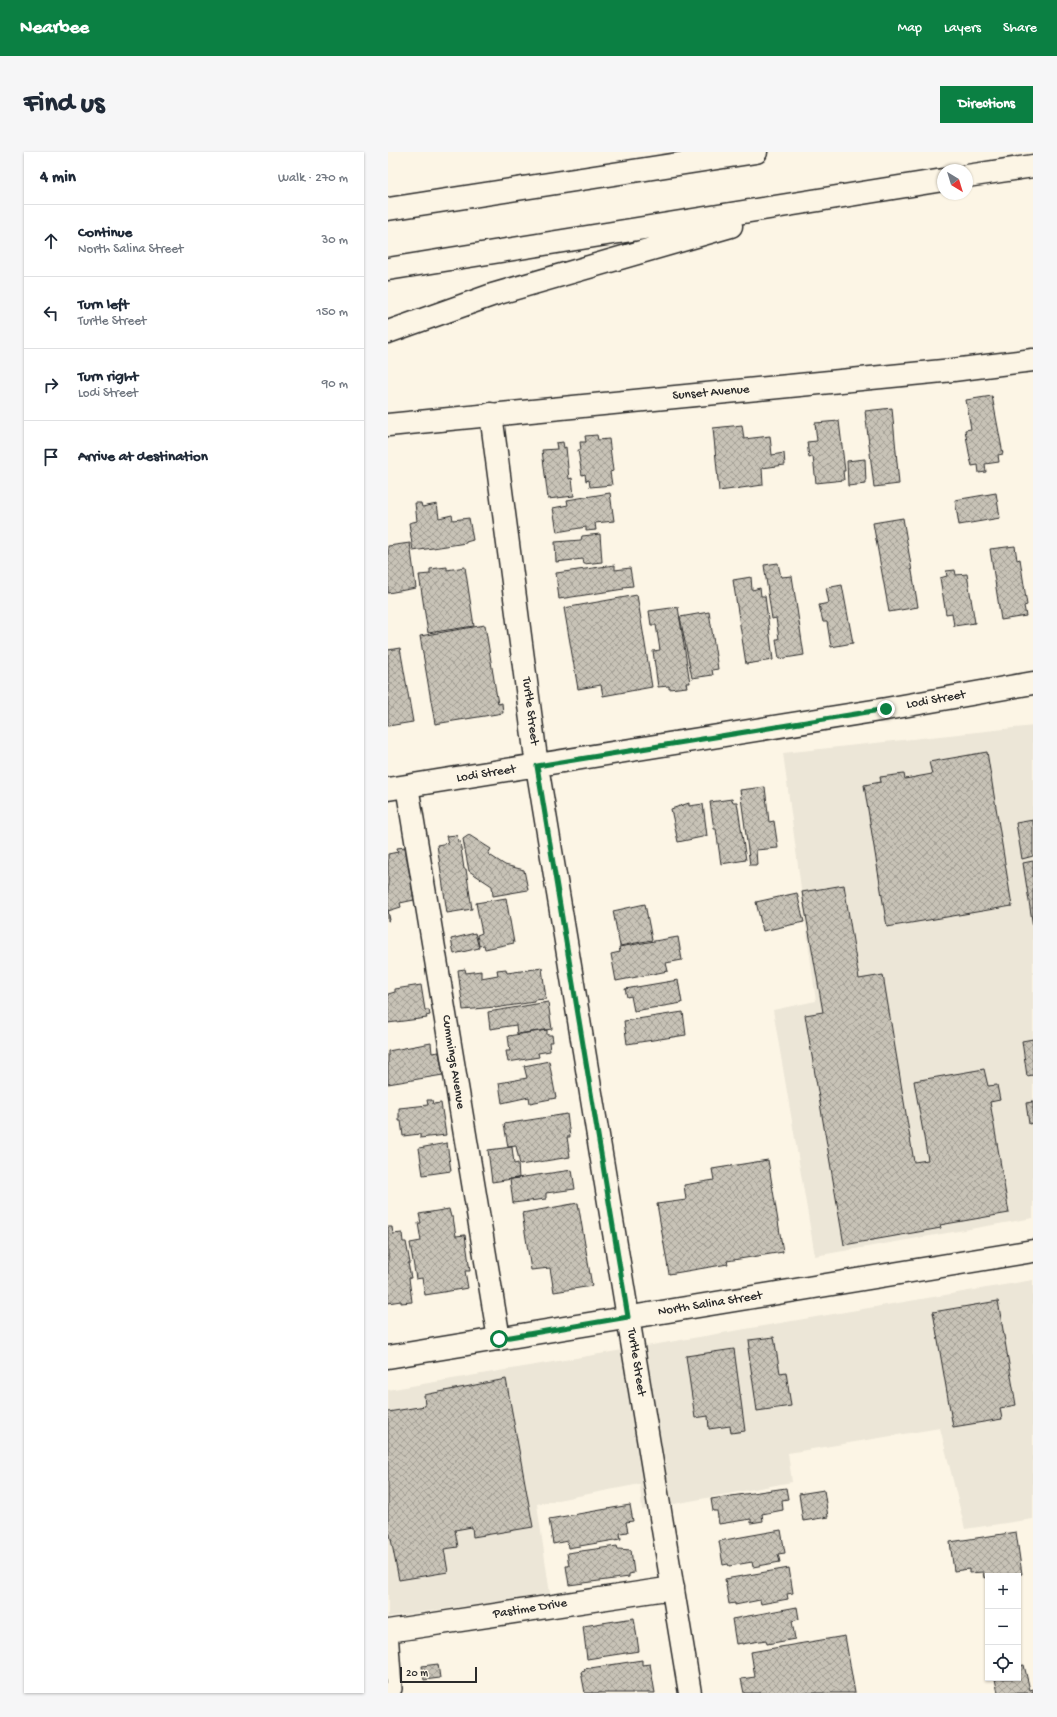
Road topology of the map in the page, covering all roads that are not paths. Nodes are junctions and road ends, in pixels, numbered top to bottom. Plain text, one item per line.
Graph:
1 (756, 152) edge
2 (1033, 166) edge
3 (973, 175) edge
4 (937, 181) edge
5 (822, 200) junction
6 (388, 209) edge
7 (388, 269) edge
8 (388, 332) edge
9 (1033, 360) edge
10 (491, 414) junction
11 (388, 425) edge
12 (1033, 683) edge
13 (537, 766) junction
14 (397, 788) edge
15 (1033, 1251) edge
16 (628, 1317) junction
17 (499, 1339) junction
18 (388, 1357) edge
19 (673, 1588) junction
20 (389, 1631) edge
21 (388, 1690) edge
22 (690, 1693) edge

1 - 6 main road
2 - 3 main road
4 - 5 main road
5 - 7 main road
5 - 8 main road
9 - 10 main road, Sunset Avenue
10 - 11 main road, Sunset Avenue
10 - 13 main road, Turtle Street
12 - 13 main road, Lodi Street
13 - 14 main road, Lodi Street
13 - 16 main road, Turtle Street
14 - 17 main road, Cummings Avenue
15 - 16 main road, North Salina Street
16 - 17 main road, North Salina Street
16 - 19 main road, Turtle Street
17 - 18 main road, North Salina Street
19 - 20 main road, Pastime Drive
19 - 22 main road, Turtle Street
20 - 21 lane

